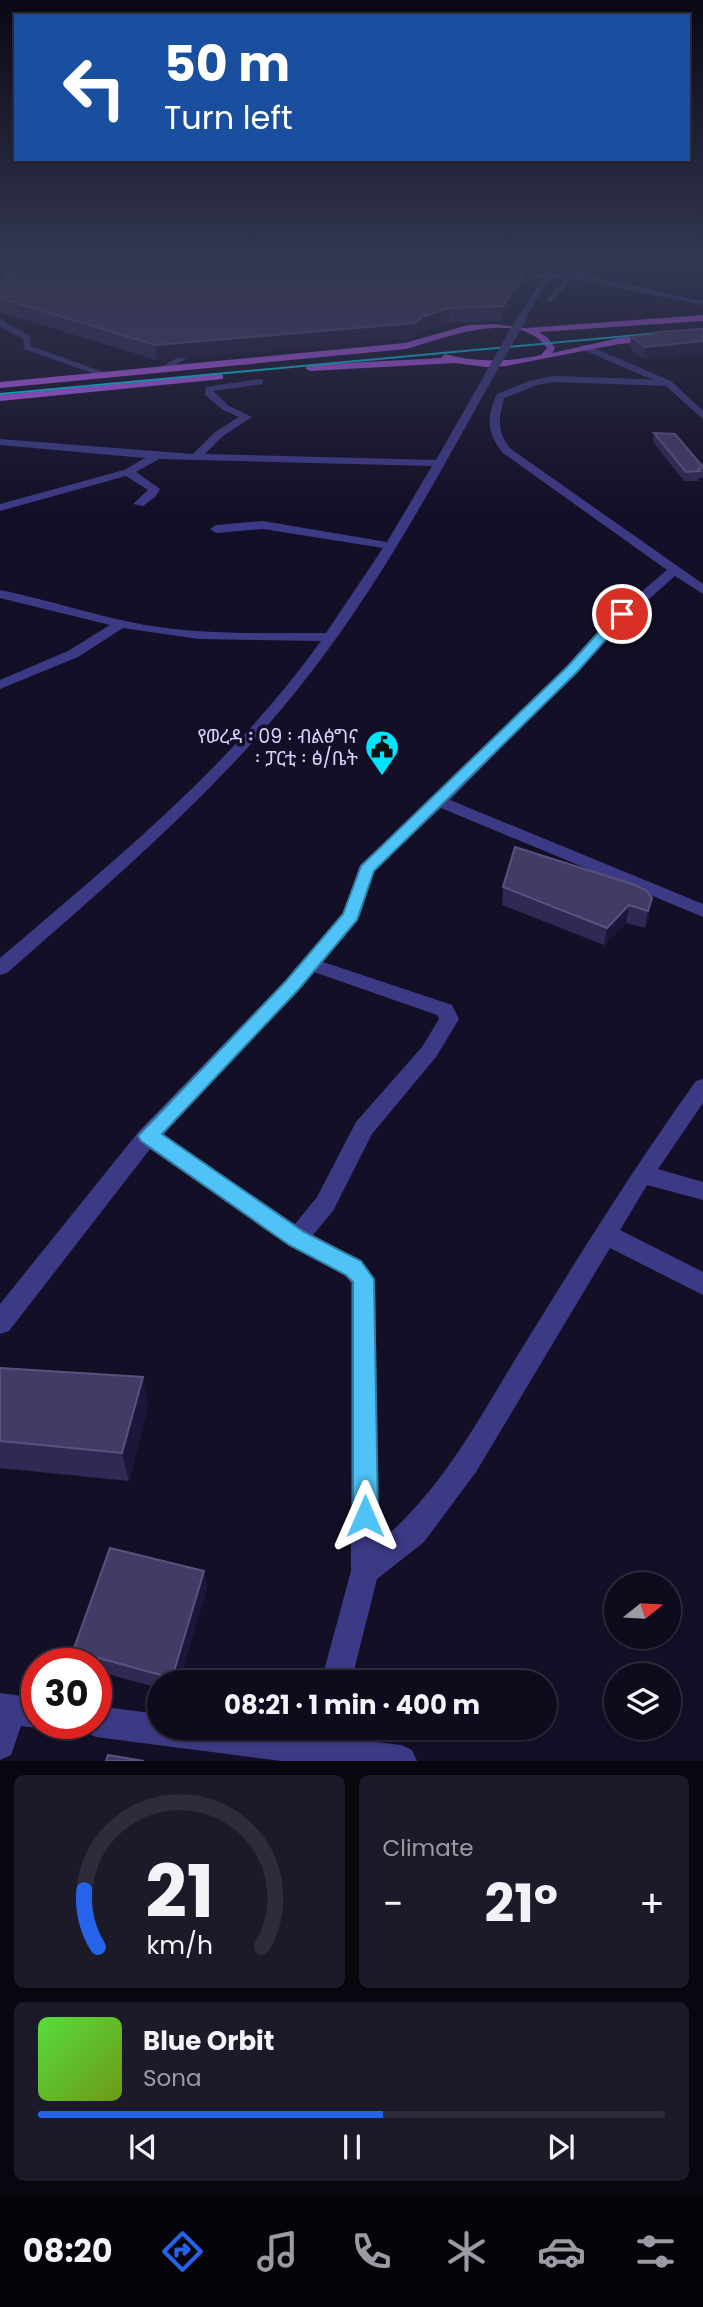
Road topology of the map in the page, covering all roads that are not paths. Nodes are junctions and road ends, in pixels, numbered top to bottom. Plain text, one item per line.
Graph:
1 (27, 344) edge
2 (412, 344) edge
3 (431, 344) edge
4 (507, 344) edge
5 (549, 344) edge
6 (608, 344) edge
7 (584, 347) junction
8 (210, 348) edge
9 (546, 355) junction
10 (455, 360) junction
11 (304, 369) dead end
12 (161, 370) junction
13 (266, 372) dead end
14 (106, 375) junction
15 (260, 382) dead end
16 (668, 383) junction
17 (0, 385) edge
18 (0, 398) edge
19 (703, 416) edge
20 (0, 442) edge
21 (157, 456) junction
22 (197, 456) junction
23 (440, 463) junction
24 (128, 472) junction
25 (139, 505) dead end
26 (0, 508) edge
27 (216, 529) dead end
28 (391, 546) junction
29 (675, 570) junction
30 (703, 590) edge
31 (0, 594) edge
32 (121, 624) junction
33 (330, 638) junction
34 (0, 685) edge
35 (439, 801) junction
36 (703, 911) edge
37 (5, 959) edge
38 (310, 964) junction
39 (703, 1087) edge
40 (148, 1136) junction
41 (642, 1174) junction
42 (703, 1191) edge
43 (605, 1234) junction
44 (297, 1238) junction
45 (703, 1284) edge
46 (0, 1324) edge
47 (365, 1571) junction
48 (339, 1670) edge
49 (16, 1710) edge
50 (112, 1724) edge
51 (317, 1740) edge
52 (324, 1740) edge
53 (0, 1744) edge
54 (275, 1753) edge
55 (401, 1761) edge

1 - 14 street
2 - 12 main road
3 - 10 main road
4 - 23 street, bridge
5 - 9 main road
6 - 7 main road
7 - 9 main road
7 - 16 street
8 - 12 lane
9 - 10 main road
10 - 11 main road
12 - 14 main road
13 - 18 main road
14 - 17 main road
15 - 22 street
16 - 19 street
16 - 29 street
20 - 21 street
21 - 22 street
21 - 24 street
22 - 23 street
23 - 28 street
24 - 25 street
24 - 26 street
27 - 28 street
28 - 33 street
29 - 30 street
29 - 35 street
31 - 32 street
32 - 33 street
32 - 34 street
33 - 37 street
35 - 36 street
35 - 38 street
38 - 40 street
38 - 44 street
39 - 41 street
40 - 44 street
40 - 46 street
41 - 42 street
41 - 43 street
43 - 45 street
43 - 47 street
44 - 47 street
47 - 48 street
49 - 53 street
50 - 54 street
51 - 54 street
52 - 55 street

